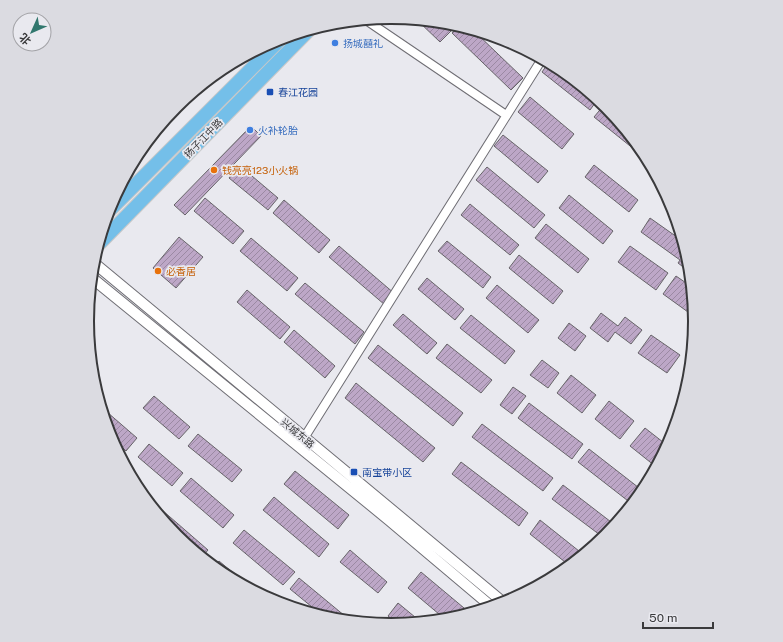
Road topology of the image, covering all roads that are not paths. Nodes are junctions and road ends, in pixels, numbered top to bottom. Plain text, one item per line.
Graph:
1 (373, 25) edge
2 (301, 39) edge
3 (269, 51) edge
4 (539, 63) edge
5 (506, 115) junction
6 (121, 199) edge
7 (107, 235) edge
8 (99, 267) edge
9 (97, 282) edge
10 (304, 438) junction
11 (498, 598) edge
12 (486, 602) edge

1 - 5 street
2 - 7 main road, 扬子江中路
3 - 6 main road, 扬子江中路
4 - 5 street
5 - 10 street
8 - 10 street, 兴城东路
9 - 12 street, 兴城东路
10 - 11 street, 兴城东路

